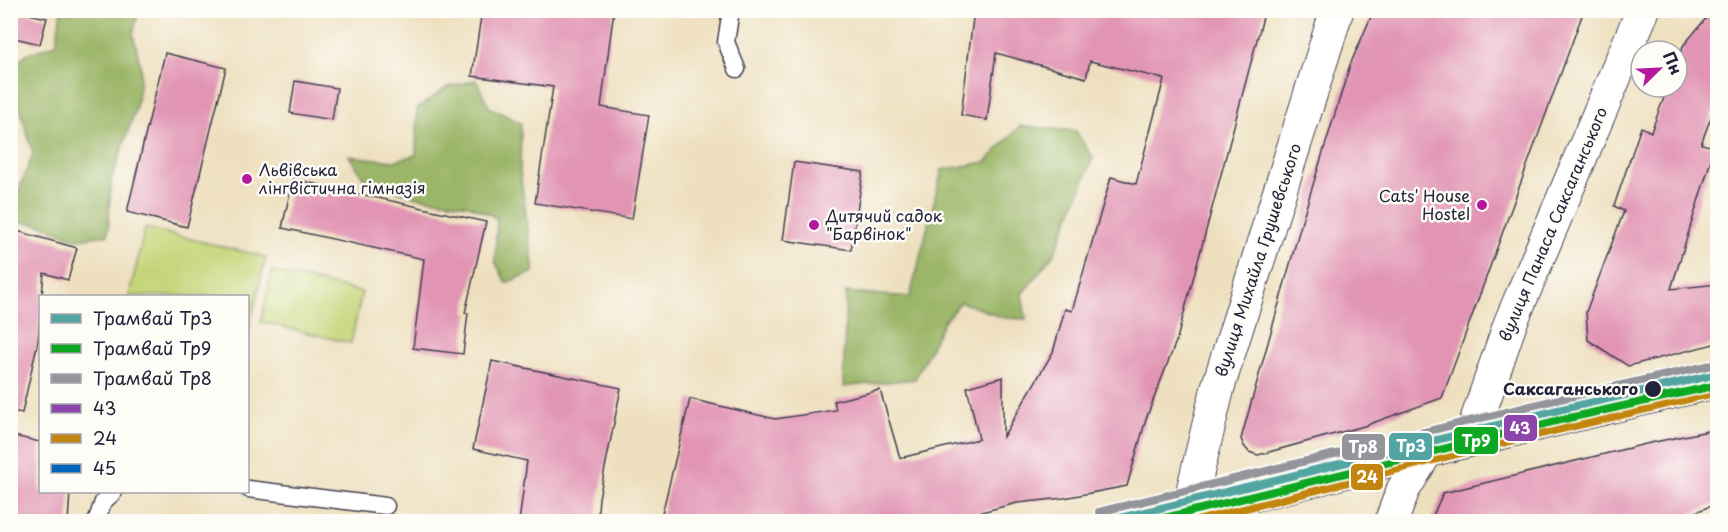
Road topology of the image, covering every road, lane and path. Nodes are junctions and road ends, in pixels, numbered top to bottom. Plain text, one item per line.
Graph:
1 (731, 10) edge
2 (1338, 10) edge
3 (1643, 10) edge
4 (737, 69) dead end
5 (1718, 381) edge
6 (1470, 440) junction
7 (1426, 452) junction
8 (249, 489) edge
9 (113, 493) edge
10 (387, 506) dead end
11 (1188, 511) junction
12 (96, 522) edge
13 (1147, 522) edge
14 (1391, 522) edge

1 - 4 lane
2 - 11 street, вулиця Михайла Грушевського
3 - 6 street, вулиця Панаса Саксаганського
5 - 6 street
6 - 7 street
7 - 11 street
7 - 14 street
8 - 10 lane
9 - 12 lane
11 - 13 street

